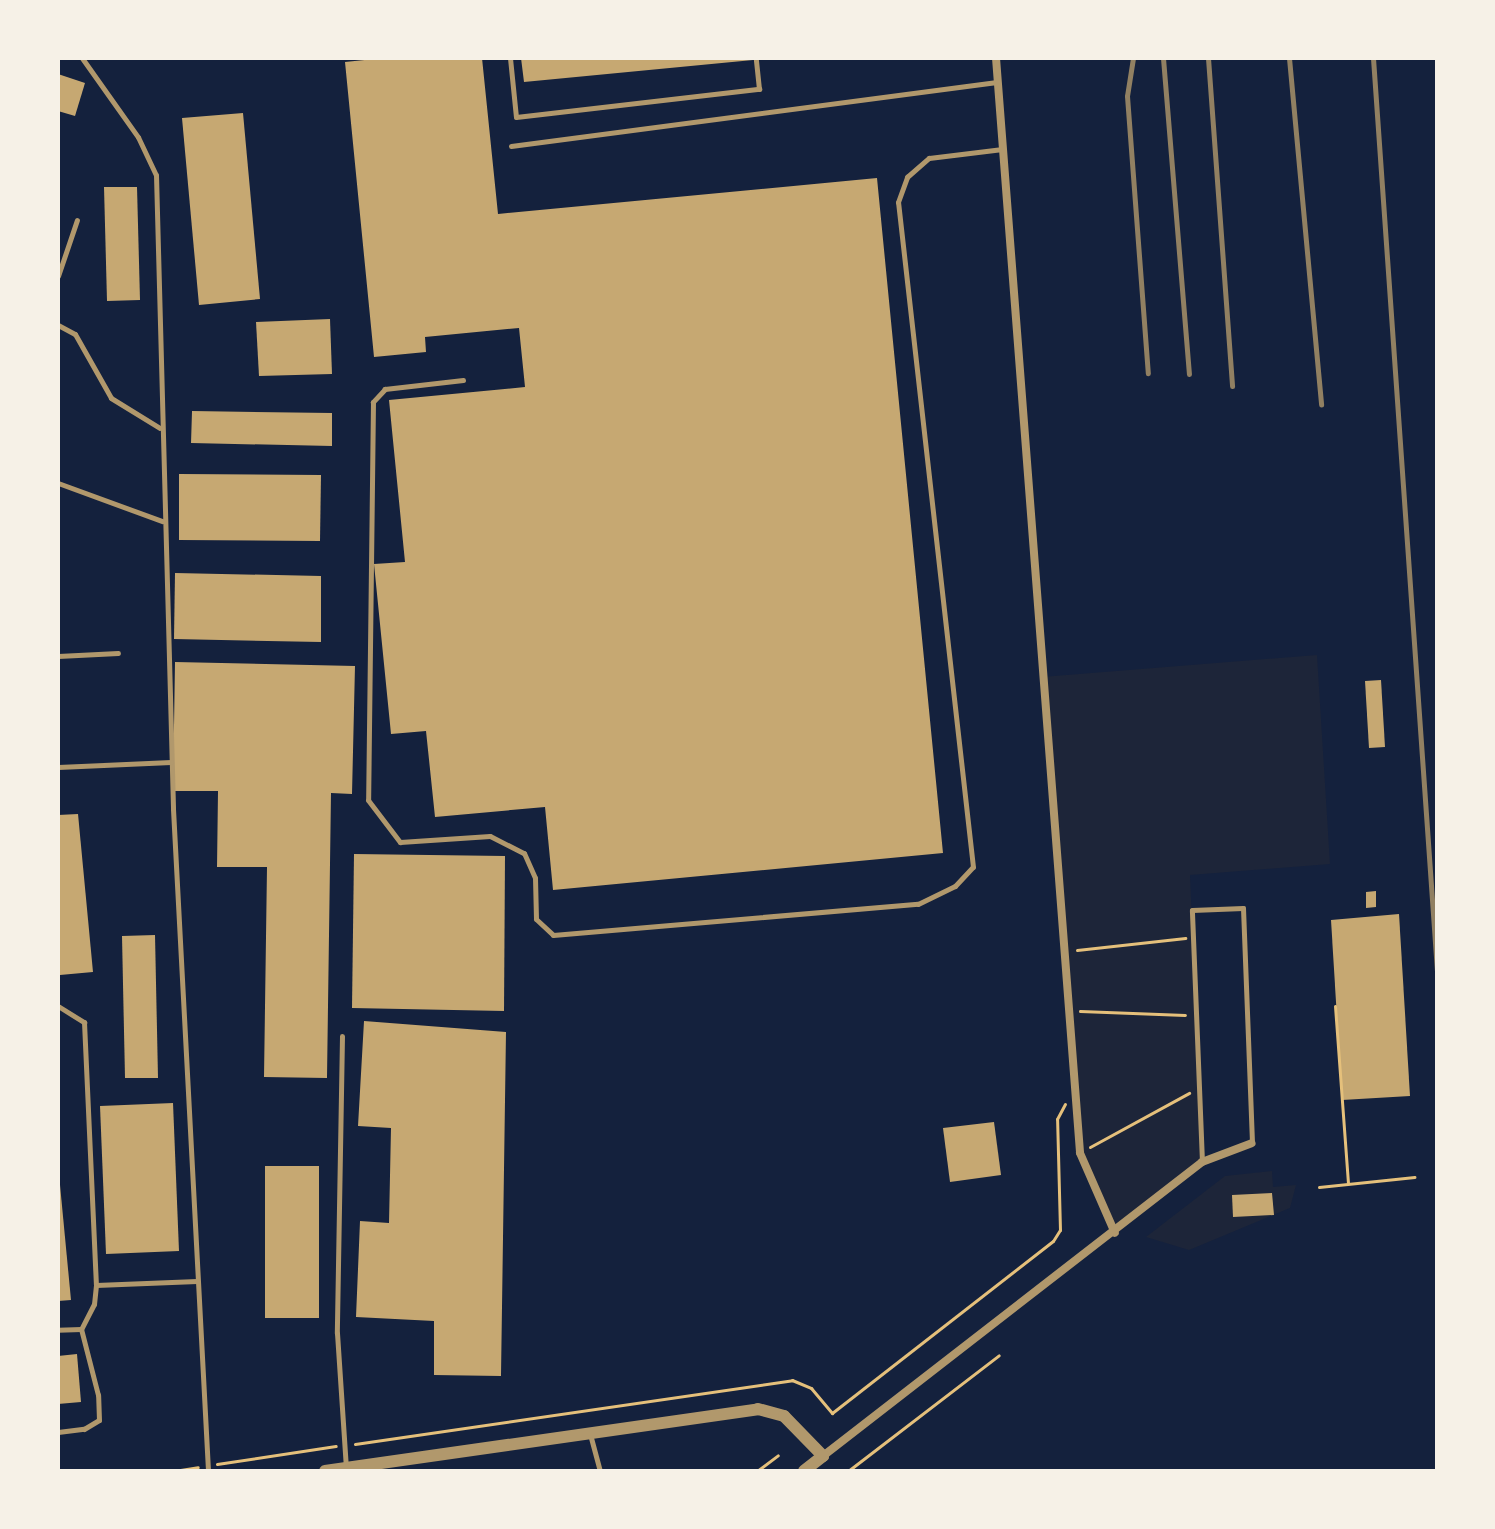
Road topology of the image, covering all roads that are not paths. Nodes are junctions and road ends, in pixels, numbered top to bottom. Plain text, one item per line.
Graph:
1 (82, 58) edge
2 (510, 58) edge
3 (756, 58) edge
4 (996, 58) edge
5 (997, 82) junction
6 (511, 146) dead end
7 (1002, 149) junction
8 (77, 220) dead end
9 (58, 276) edge
10 (58, 325) edge
11 (463, 380) dead end
12 (161, 428) junction
13 (58, 483) edge
14 (162, 521) junction
15 (118, 653) dead end
16 (58, 656) edge
17 (171, 762) junction
18 (58, 767) edge
19 (58, 1006) edge
20 (342, 1036) dead end
21 (1252, 1143) joint
22 (1202, 1162) junction
23 (1115, 1233) junction
24 (197, 1281) junction
25 (96, 1285) junction
26 (81, 1329) junction
27 (58, 1330) edge
28 (58, 1432) edge
29 (590, 1433) junction
30 (823, 1456) junction
31 (208, 1468) edge
32 (346, 1468) junction
33 (325, 1471) edge
34 (600, 1471) edge
35 (804, 1471) edge

1 - 12 lane
2 - 3 lane
4 - 5 street
5 - 6 lane
5 - 7 street
7 - 11 lane
7 - 23 street
8 - 9 lane
10 - 12 lane
12 - 14 lane
13 - 14 lane
14 - 17 lane
15 - 16 lane
17 - 18 lane
17 - 24 lane
19 - 25 lane
20 - 32 lane
21 - 22 street
21 - 22 lane
22 - 23 street
23 - 30 street
24 - 25 lane
24 - 31 lane
25 - 26 lane
26 - 27 lane
26 - 28 lane
29 - 30 street
29 - 32 street
29 - 34 lane
30 - 35 street
32 - 33 street

